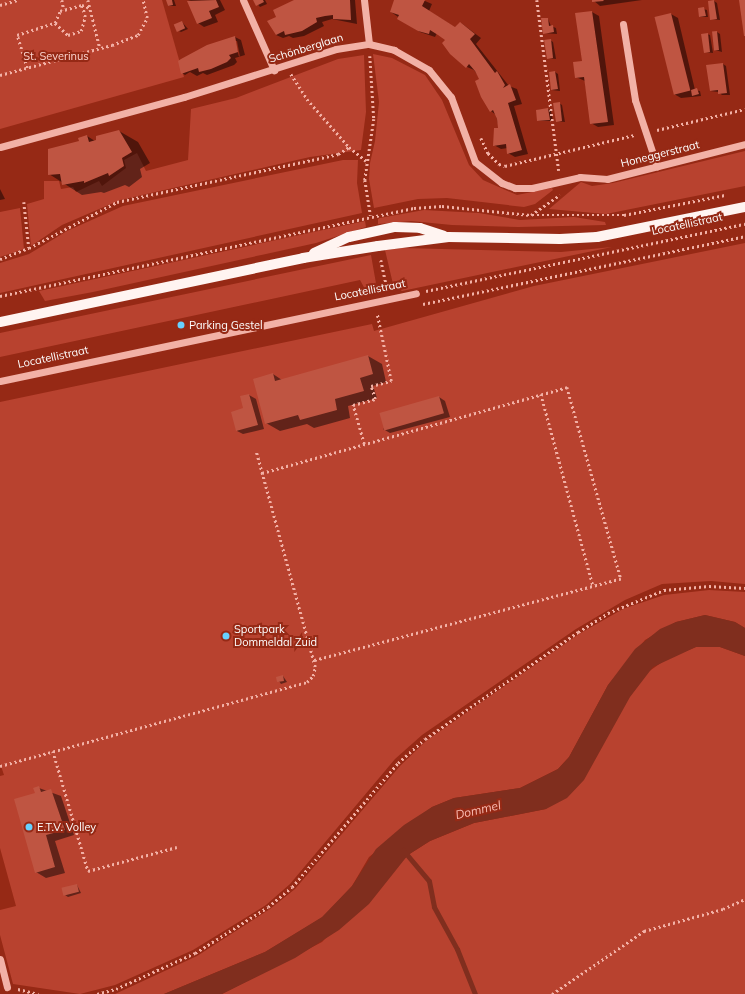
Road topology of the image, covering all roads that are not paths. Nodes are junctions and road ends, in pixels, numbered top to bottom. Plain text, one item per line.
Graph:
1 (243, 0) edge
2 (364, 0) edge
3 (622, 24) dead end
4 (369, 44) junction
5 (274, 70) junction
6 (745, 144) edge
7 (0, 147) edge
8 (657, 166) junction
9 (580, 177) joint
10 (745, 207) edge
11 (448, 237) junction
12 (303, 258) junction
13 (416, 293) road end
14 (0, 322) edge
15 (0, 380) edge
16 (0, 959) edge
17 (7, 987) road end

1 - 5 street
2 - 4 street
3 - 8 street
4 - 5 street, Schönberglaan
4 - 9 street, Schönberglaan
5 - 7 street, Schönberglaan
6 - 8 street, Honeggerstraat
8 - 9 street, Honeggerstraat
10 - 11 main road, Locatellistraat
11 - 12 main road, Locatellistraat
11 - 12 main road, Locatellistraat
12 - 14 main road, Locatellistraat
13 - 15 street, Locatellistraat
16 - 17 street

